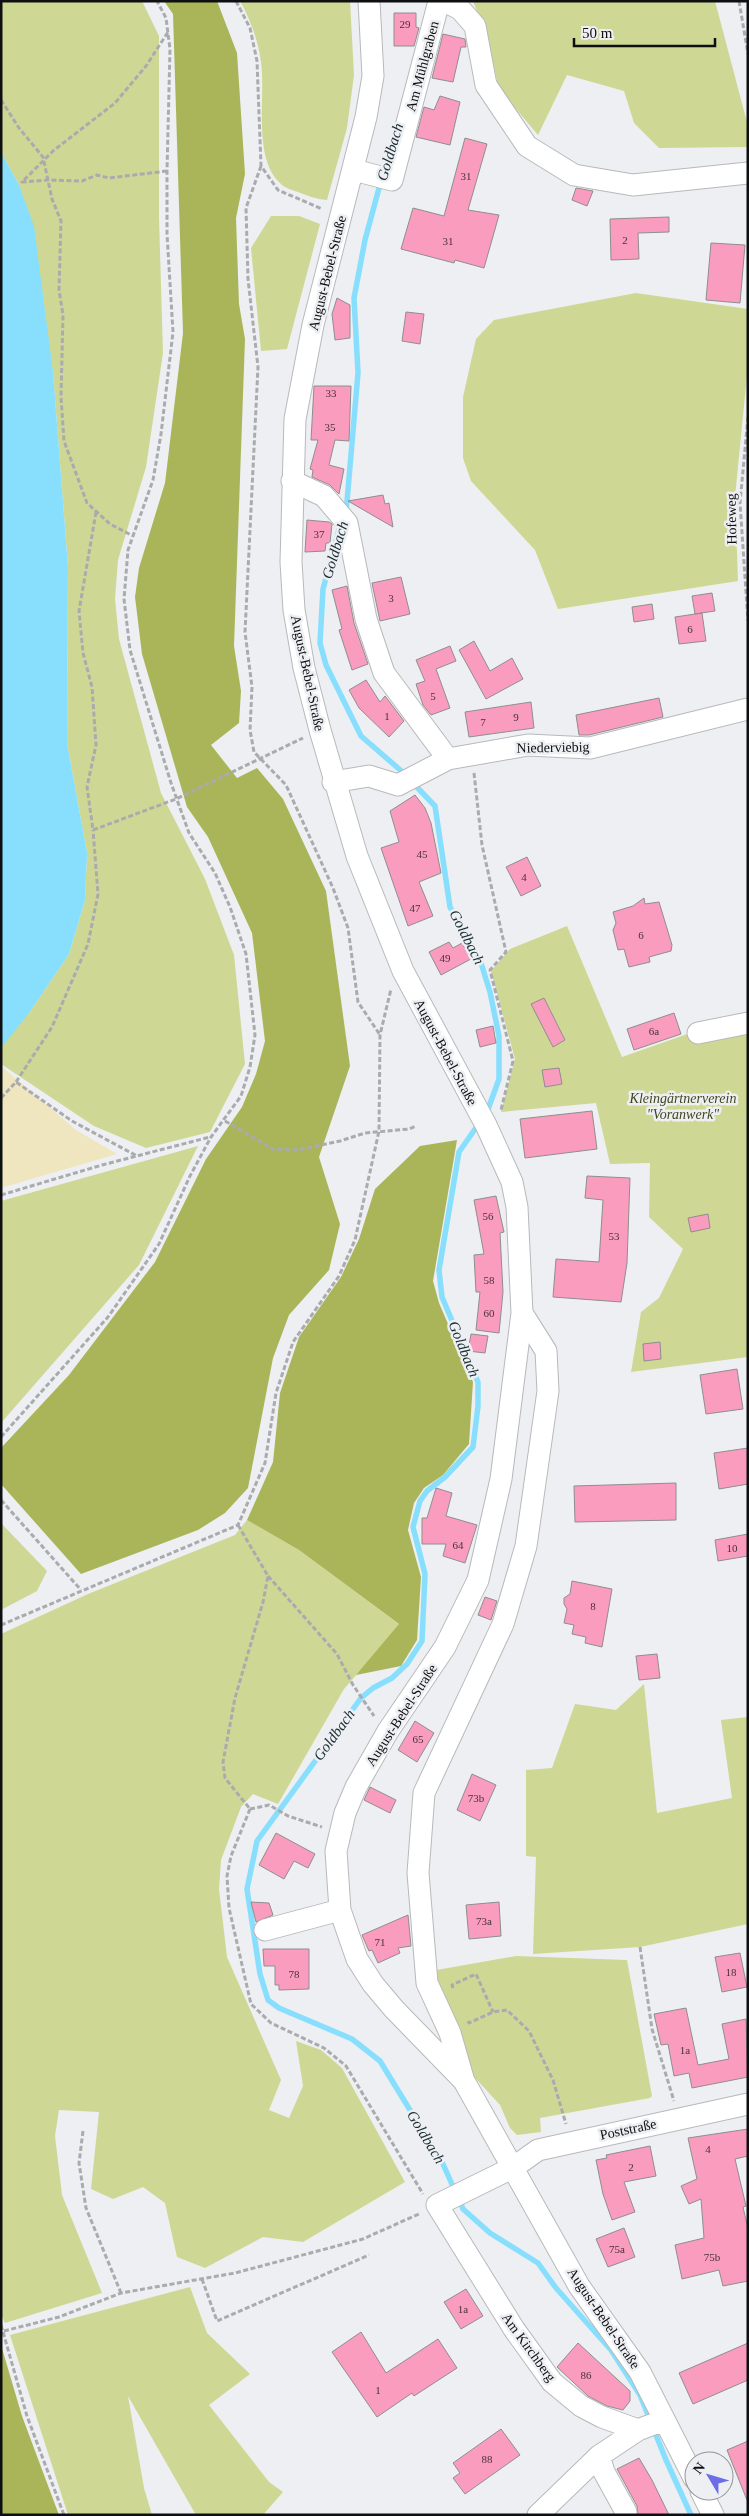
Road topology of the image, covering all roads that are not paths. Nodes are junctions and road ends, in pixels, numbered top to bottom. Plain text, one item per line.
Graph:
1 (369, 1) edge
2 (439, 1) edge
3 (444, 1) edge
4 (361, 172) junction
5 (748, 173) edge
6 (292, 481) junction
7 (748, 709) edge
8 (448, 759) junction
9 (333, 782) junction
10 (748, 1023) edge
11 (698, 1033) dead end
12 (522, 1313) junction
13 (340, 1910) junction
14 (265, 1930) dead end
15 (464, 2081) junction
16 (748, 2104) edge
17 (514, 2167) junction
18 (664, 2420) junction
19 (641, 2429) junction
20 (599, 2456) junction
21 (684, 2459) edge
22 (706, 2501) edge
23 (626, 2512) dead end
24 (538, 2515) edge
25 (713, 2515) edge

1 - 4 street, August-Bebel-Straße
2 - 4 street, Am Mühlgraben
3 - 5 street
4 - 6 street, August-Bebel-Straße
6 - 8 street
6 - 9 street, August-Bebel-Straße
7 - 8 street, Niederviebig
8 - 9 street, Niederviebig
9 - 12 street, August-Bebel-Straße
10 - 11 street
12 - 13 street, August-Bebel-Straße
12 - 15 street, August-Bebel-Straße
13 - 14 street
13 - 15 street, August-Bebel-Straße
15 - 17 street, August-Bebel-Straße
16 - 17 street, Poststraße
17 - 18 street, August-Bebel-Straße
17 - 19 street, Am Kirchberg
18 - 19 street
18 - 21 street, August-Bebel-Straße
19 - 20 street
20 - 23 street
20 - 24 street
22 - 25 street

